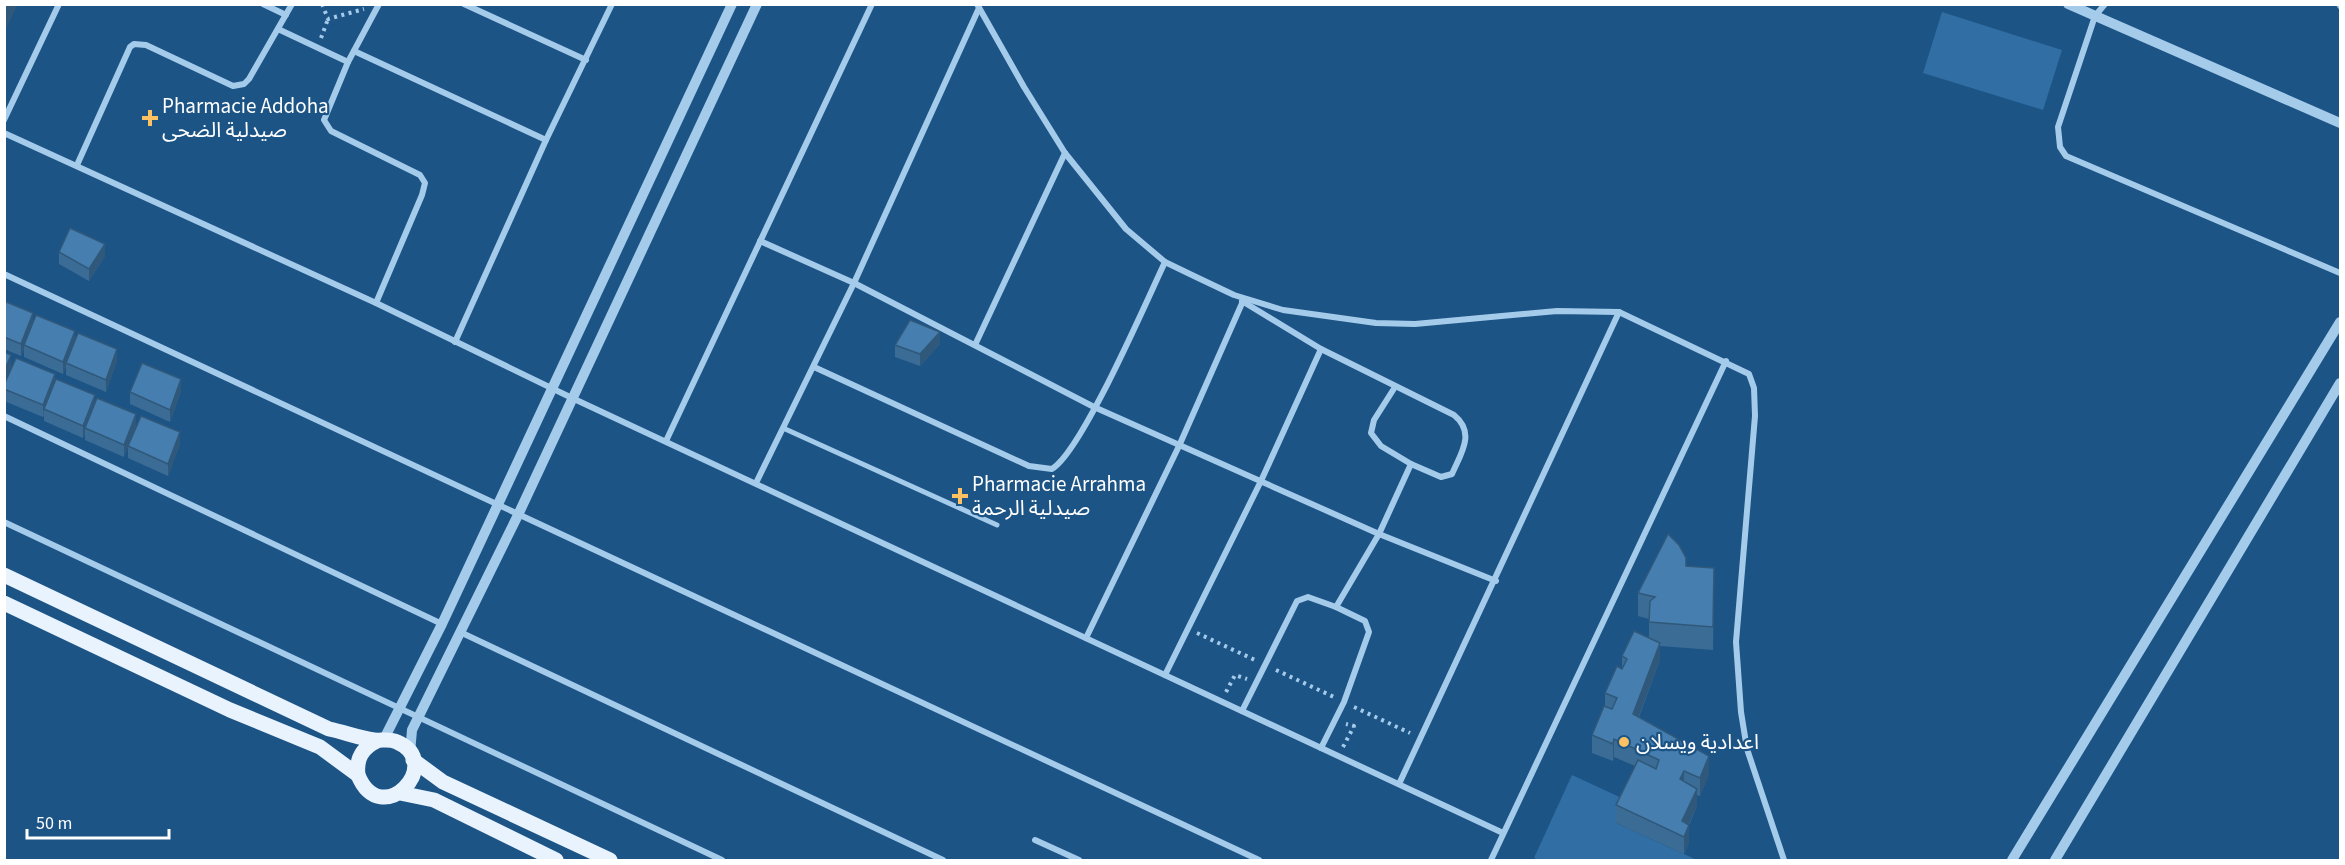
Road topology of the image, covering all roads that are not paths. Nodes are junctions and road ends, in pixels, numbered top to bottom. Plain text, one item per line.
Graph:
1 (59, 4) edge
2 (263, 4) edge
3 (292, 4) edge
4 (379, 4) edge
5 (464, 4) edge
6 (612, 4) edge
7 (732, 4) edge
8 (757, 4) edge
9 (872, 4) edge
10 (2068, 4) edge
11 (2105, 4) edge
12 (978, 6) edge
13 (286, 15) junction
14 (2095, 16) junction
15 (278, 29) junction
16 (354, 51) junction
17 (586, 60) junction
18 (348, 62) junction
19 (4, 120) edge
20 (2340, 123) edge
21 (4, 133) edge
22 (546, 140) junction
23 (1065, 153) junction
24 (77, 165) junction
25 (760, 241) junction
26 (1166, 262) junction
27 (2340, 273) edge
28 (4, 274) edge
29 (854, 284) junction
30 (1234, 296) junction
31 (1243, 301) junction
32 (376, 303) junction
33 (1619, 312) junction
34 (2340, 322) edge
35 (455, 342) junction
36 (975, 345) junction
37 (1321, 349) junction
38 (1726, 361) junction
39 (814, 367) junction
40 (2340, 383) edge
41 (1395, 387) junction
42 (552, 388) junction
43 (572, 398) junction
44 (1094, 407) junction
45 (4, 416) edge
46 (783, 428) junction
47 (666, 441) junction
48 (1179, 446) junction
49 (1411, 464) junction
50 (1261, 481) junction
51 (756, 483) junction
52 (498, 505) junction
53 (518, 515) junction
54 (4, 522) edge
55 (997, 525) dead end
56 (1379, 534) junction
57 (4, 575) edge
58 (1496, 581) junction
59 (4, 603) edge
60 (1336, 608) junction
61 (442, 624) junction
62 (460, 632) junction
63 (1086, 638) junction
64 (1165, 675) junction
65 (400, 708) junction
66 (1242, 711) junction
67 (418, 717) junction
68 (381, 740) junction
69 (1321, 748) junction
70 (412, 756) junction
71 (358, 775) junction
72 (1399, 784) junction
73 (400, 793) junction
74 (1503, 833) junction
75 (1035, 840) dead end
76 (556, 861) edge
77 (610, 861) edge
78 (722, 861) edge
79 (943, 861) edge
80 (1079, 861) edge
81 (1258, 861) edge
82 (1491, 861) edge
83 (1784, 861) edge
84 (2012, 861) edge
85 (2055, 861) edge

1 - 19 street
2 - 13 street
3 - 13 street
4 - 16 street
5 - 17 street
6 - 17 street
7 - 42 street
8 - 43 street
9 - 25 street
10 - 14 street
11 - 14 street
12 - 23 street
12 - 29 street
13 - 15 street
14 - 20 street
14 - 27 street
15 - 18 street
15 - 24 street
16 - 18 street
16 - 22 street
17 - 22 street
18 - 32 street
21 - 24 street
22 - 35 street
23 - 26 street
23 - 36 street
24 - 32 street
25 - 29 street
25 - 47 street
26 - 30 street
26 - 44 street
28 - 52 street
29 - 36 street
29 - 39 street
30 - 31 street
30 - 33 street
31 - 37 street
31 - 48 street
32 - 35 street
33 - 38 street
33 - 58 street
34 - 84 street
35 - 42 street
36 - 44 street
37 - 41 street
37 - 50 street
38 - 74 street
38 - 83 street
39 - 44 street
39 - 46 street
40 - 85 street
41 - 49 street
41 - 49 street
42 - 43 street
42 - 52 street
43 - 47 street
43 - 53 street
44 - 48 street
45 - 61 street
46 - 51 street
46 - 55 street
47 - 51 street
48 - 50 street
48 - 63 street
49 - 56 street
50 - 56 street
50 - 64 street
51 - 63 street
52 - 53 street
52 - 61 street
53 - 62 street
53 - 81 street
54 - 65 street
56 - 58 street
56 - 60 street
57 - 68 main road
58 - 72 street
59 - 71 main road
60 - 66 street
60 - 69 street
61 - 65 street
62 - 67 street
62 - 79 street
63 - 64 street
64 - 66 street
65 - 67 street
65 - 68 street
66 - 69 street
67 - 70 street
67 - 78 street
68 - 70 main road
68 - 71 main road
69 - 72 street
70 - 73 main road
70 - 77 main road
71 - 73 main road
72 - 74 street
73 - 76 main road
74 - 82 street
75 - 80 street

